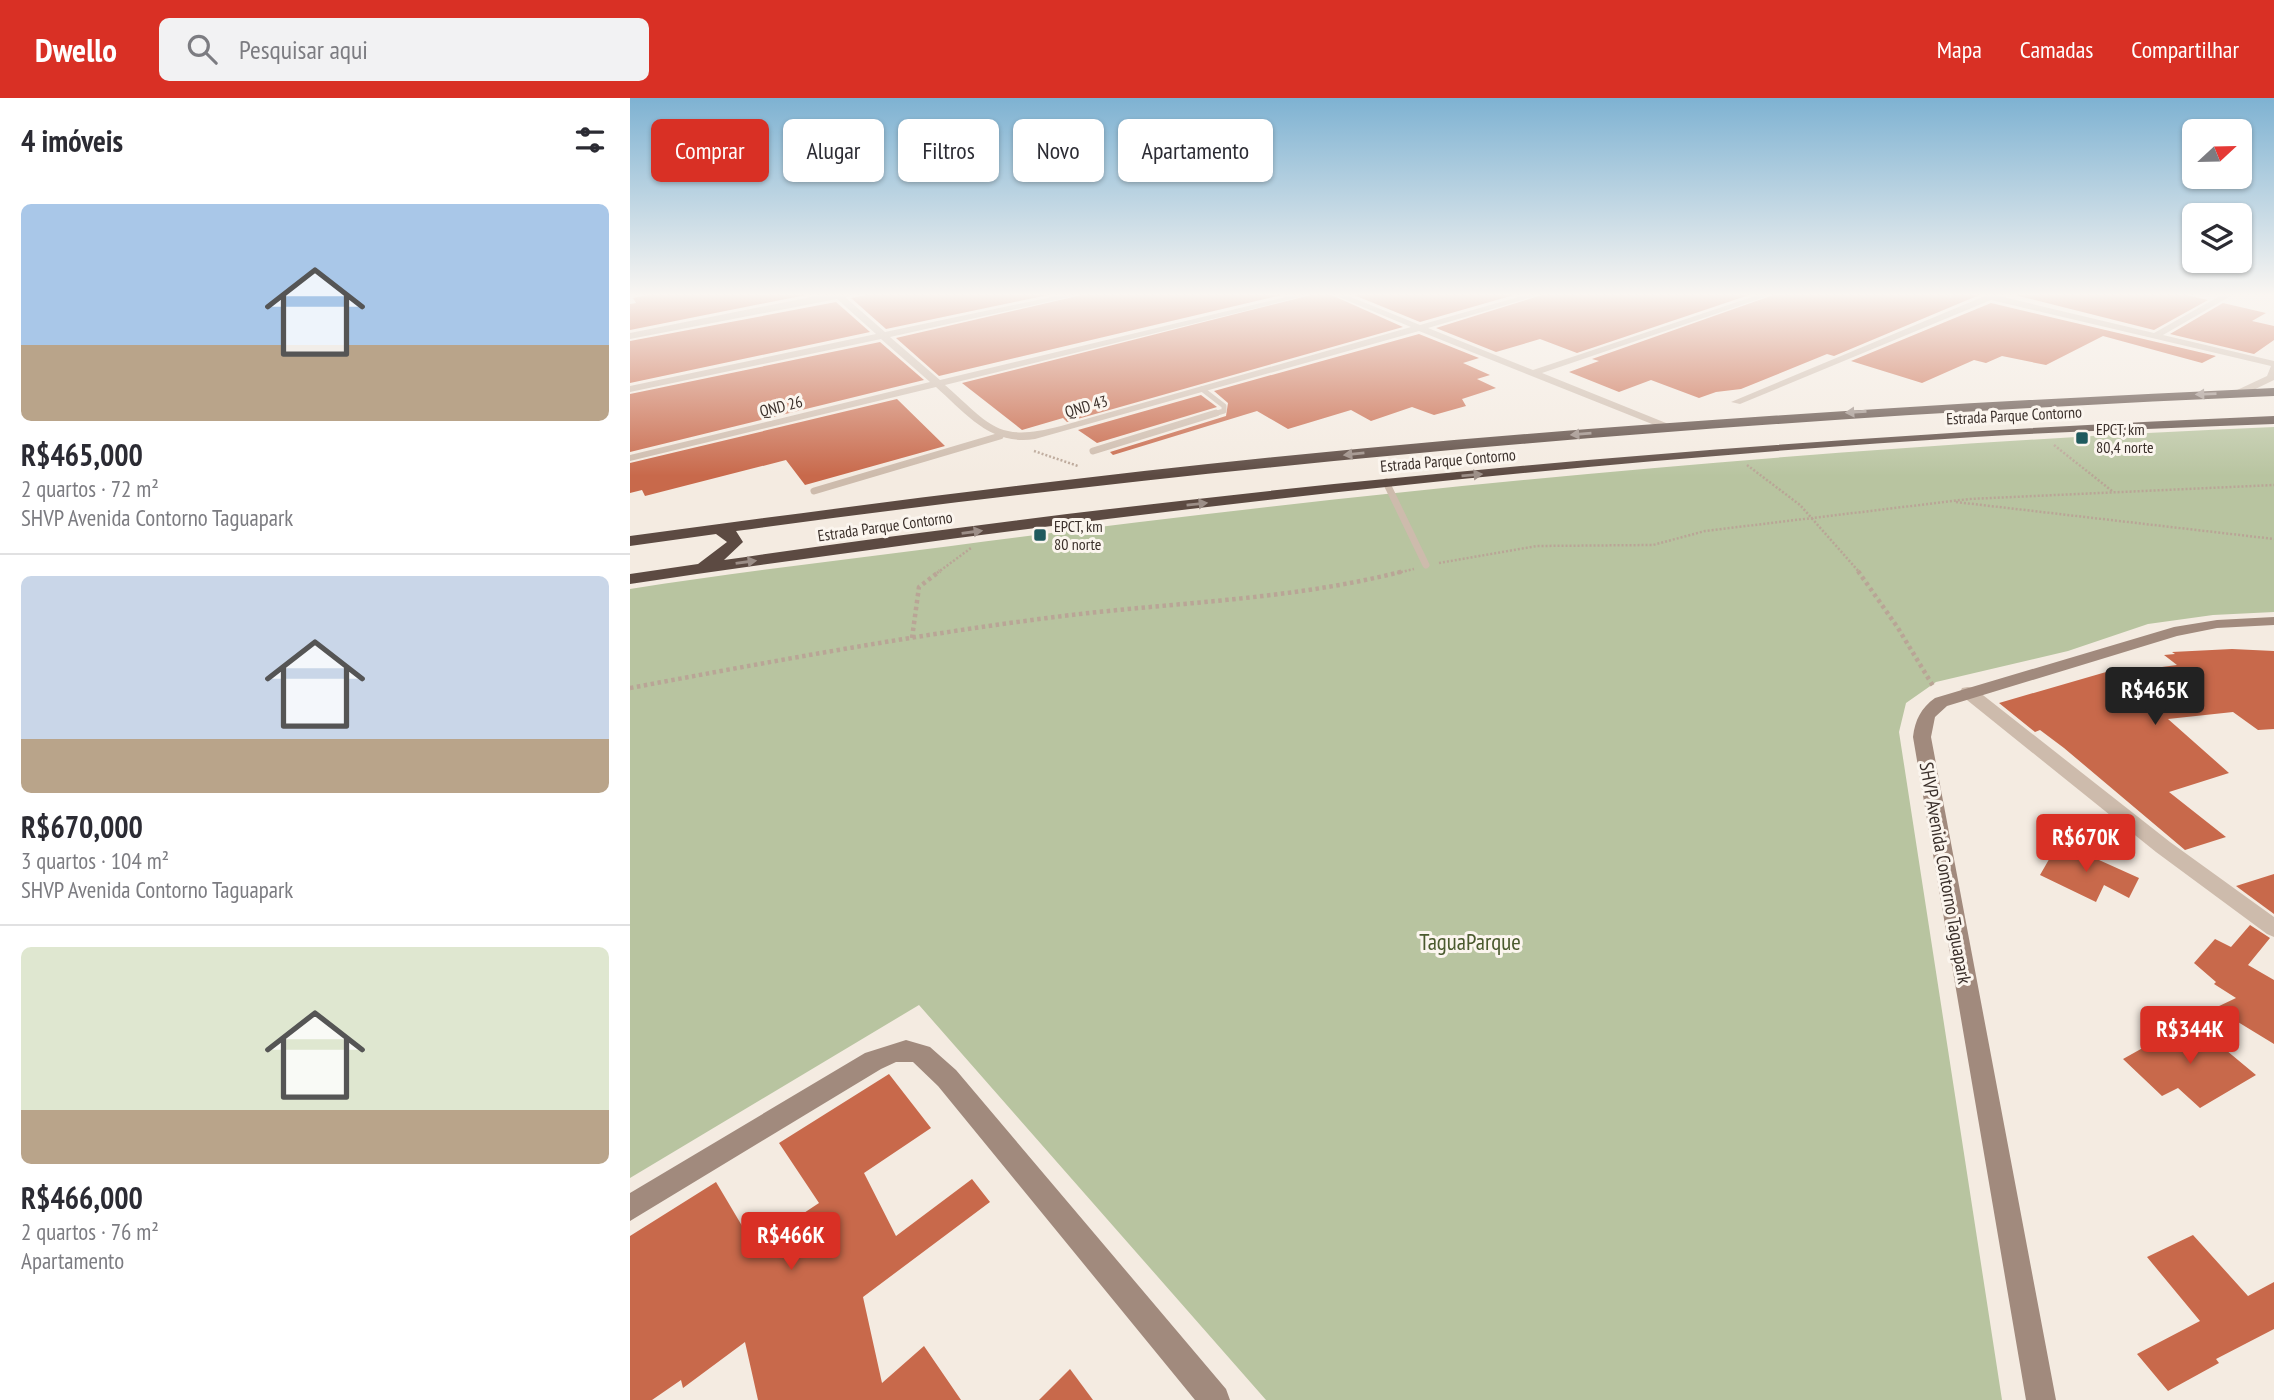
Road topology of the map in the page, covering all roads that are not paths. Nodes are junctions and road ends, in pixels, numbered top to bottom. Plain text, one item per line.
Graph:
1 (796, 354) edge
2 (905, 354) edge
3 (1063, 354) edge
4 (1327, 354) edge
5 (1482, 354) edge
6 (1591, 354) edge
7 (1853, 354) edge
8 (2223, 354) edge
9 (2274, 366) edge
10 (1531, 374) junction
11 (939, 384) junction
12 (630, 389) edge
13 (1202, 389) junction
14 (2274, 391) edge
15 (2239, 393) junction
16 (1736, 402) dead end
17 (1900, 409) junction
18 (1620, 411) junction
19 (2274, 420) edge
20 (1667, 427) junction
21 (1622, 431) junction
22 (1000, 436) junction
23 (1936, 436) junction
24 (1442, 446) junction
25 (1093, 451) dead end
26 (630, 458) edge
27 (1446, 477) junction
28 (1386, 482) junction
29 (814, 491) dead end
30 (716, 528) junction
31 (630, 541) edge
32 (1426, 565) road end
33 (695, 569) junction
34 (630, 579) edge
35 (2274, 621) edge
36 (1968, 692) junction
37 (2274, 928) edge
38 (630, 1208) edge
39 (2044, 1397) edge
40 (1215, 1400) edge

1 - 12 street
2 - 11 street, QND 43
3 - 11 street, QND 26
4 - 13 street, QND 43
5 - 10 street
6 - 10 street
7 - 16 street
8 - 9 street
9 - 15 street
10 - 18 street
11 - 22 street, QND 43
11 - 26 street, QND 26
13 - 22 street, QND 43
13 - 25 lane
14 - 15 highway, Estrada Parque Contorno
15 -> 17 highway, Estrada Parque Contorno
17 -> 20 highway, Estrada Parque Contorno
17 - 23 highway
18 - 20 street
18 - 21 street
19 - 23 highway, Estrada Parque Contorno
20 - 21 highway, Estrada Parque Contorno
21 -> 24 highway, Estrada Parque Contorno
22 - 29 lane
27 -> 23 highway, Estrada Parque Contorno
24 - 27 highway
24 -> 30 highway, Estrada Parque Contorno
27 - 28 highway, Estrada Parque Contorno
28 - 32 lane
33 -> 28 highway, Estrada Parque Contorno
30 - 31 highway, Estrada Parque Contorno
30 - 33 highway
33 - 34 highway, Estrada Parque Contorno
35 - 36 street
36 - 37 street
36 - 39 street, SHVP Avenida Contorno Taguapark
38 - 40 street

